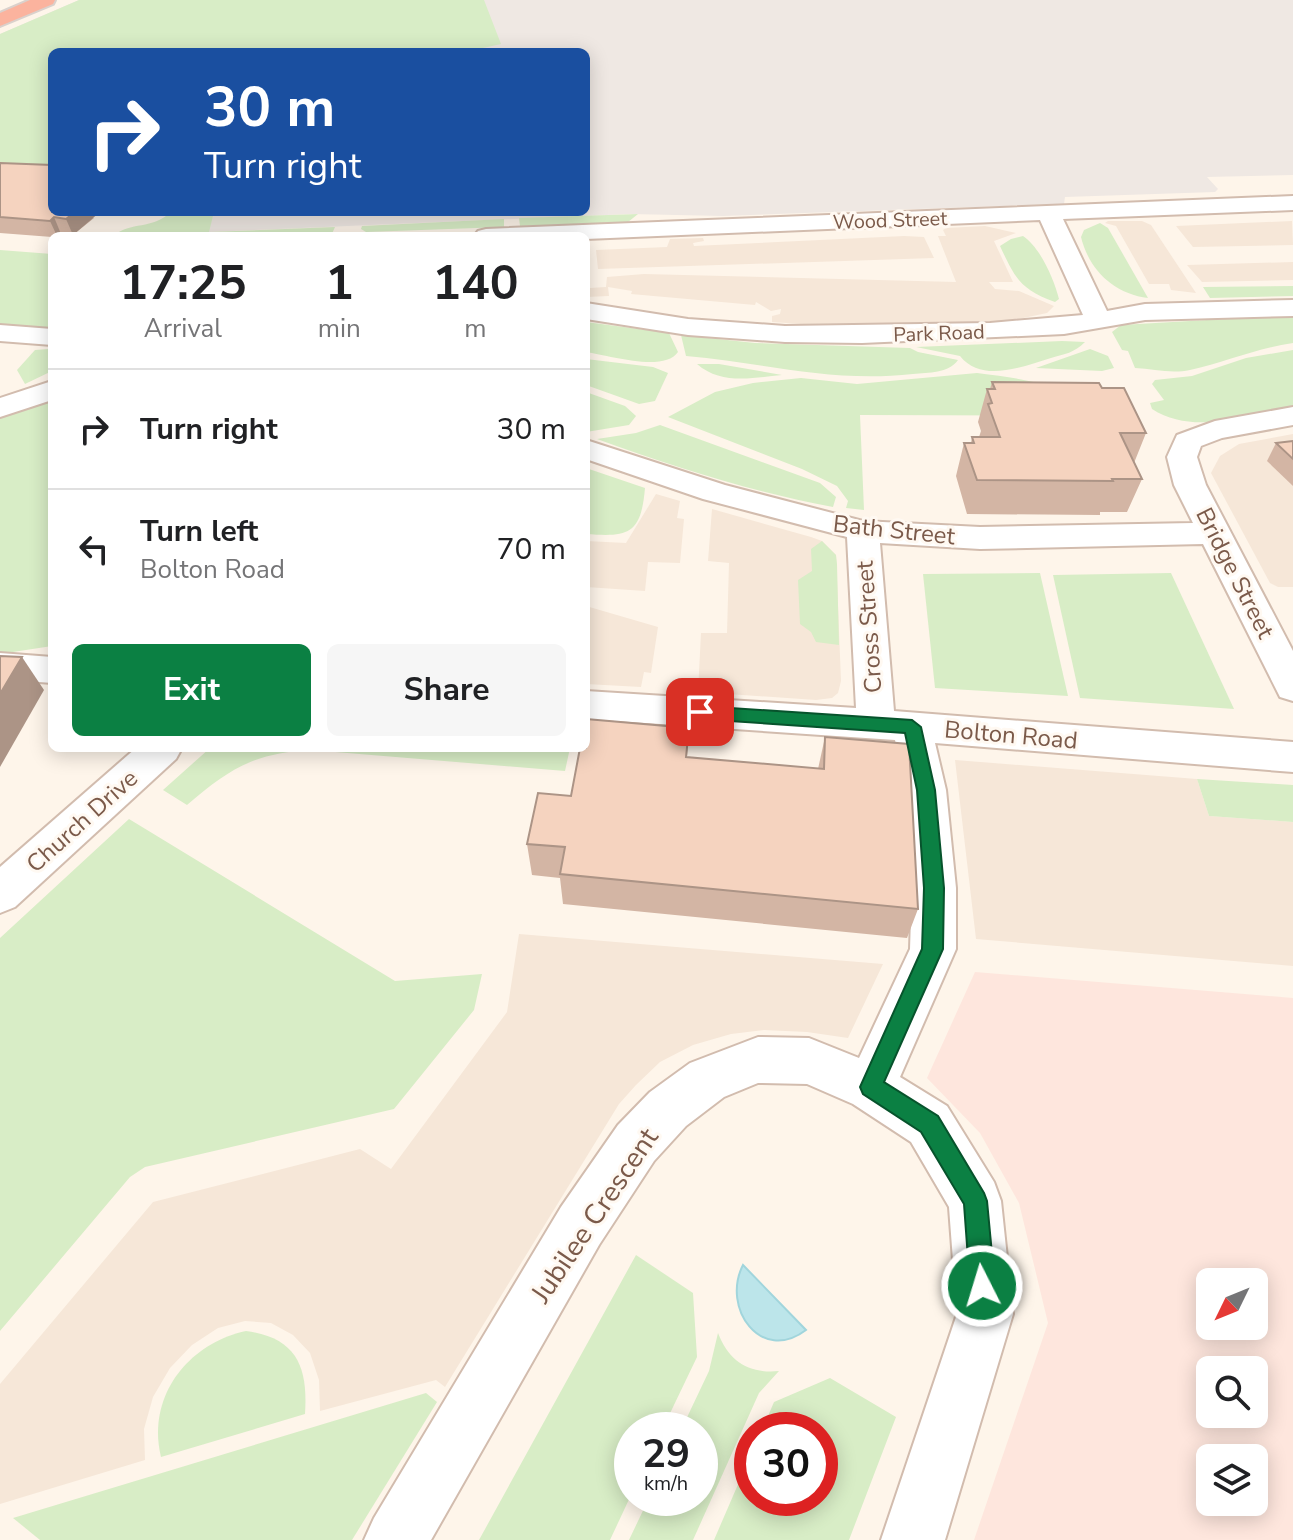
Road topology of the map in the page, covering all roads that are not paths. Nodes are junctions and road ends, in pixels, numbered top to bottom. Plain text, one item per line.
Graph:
1 (46, 0) edge
2 (0, 20) edge
3 (1293, 203) edge
4 (1048, 213) junction
5 (584, 232) edge
6 (1293, 308) edge
7 (590, 312) edge
8 (1098, 319) junction
9 (0, 333) edge
10 (48, 337) edge
11 (48, 391) edge
12 (0, 408) edge
13 (1293, 416) edge
14 (590, 450) edge
15 (863, 531) junction
16 (1213, 533) junction
17 (0, 666) edge
18 (48, 670) edge
19 (1293, 687) edge
20 (590, 705) edge
21 (894, 725) junction
22 (158, 752) edge
23 (1293, 757) edge
24 (0, 894) edge
25 (871, 1087) junction
26 (396, 1540) edge
27 (913, 1540) edge

1 - 2 highway
3 - 4 street, Wood Street
4 - 5 street, Wood Street
4 - 8 street
6 - 8 street, Park Road
7 - 8 street, Park Road
9 - 10 street
11 - 12 street
13 - 16 street, Bridge Street
14 - 15 street, Bath Street
15 - 16 street, Bath Street
15 - 21 street, Cross Street
16 - 19 street, Bridge Street
17 - 18 street
20 - 21 street, Bolton Road
21 - 23 street, Bolton Road
21 - 25 street, Cross Street
22 - 24 street, Church Drive
25 - 26 street, Jubilee Crescent
25 - 27 street, Jubilee Crescent

